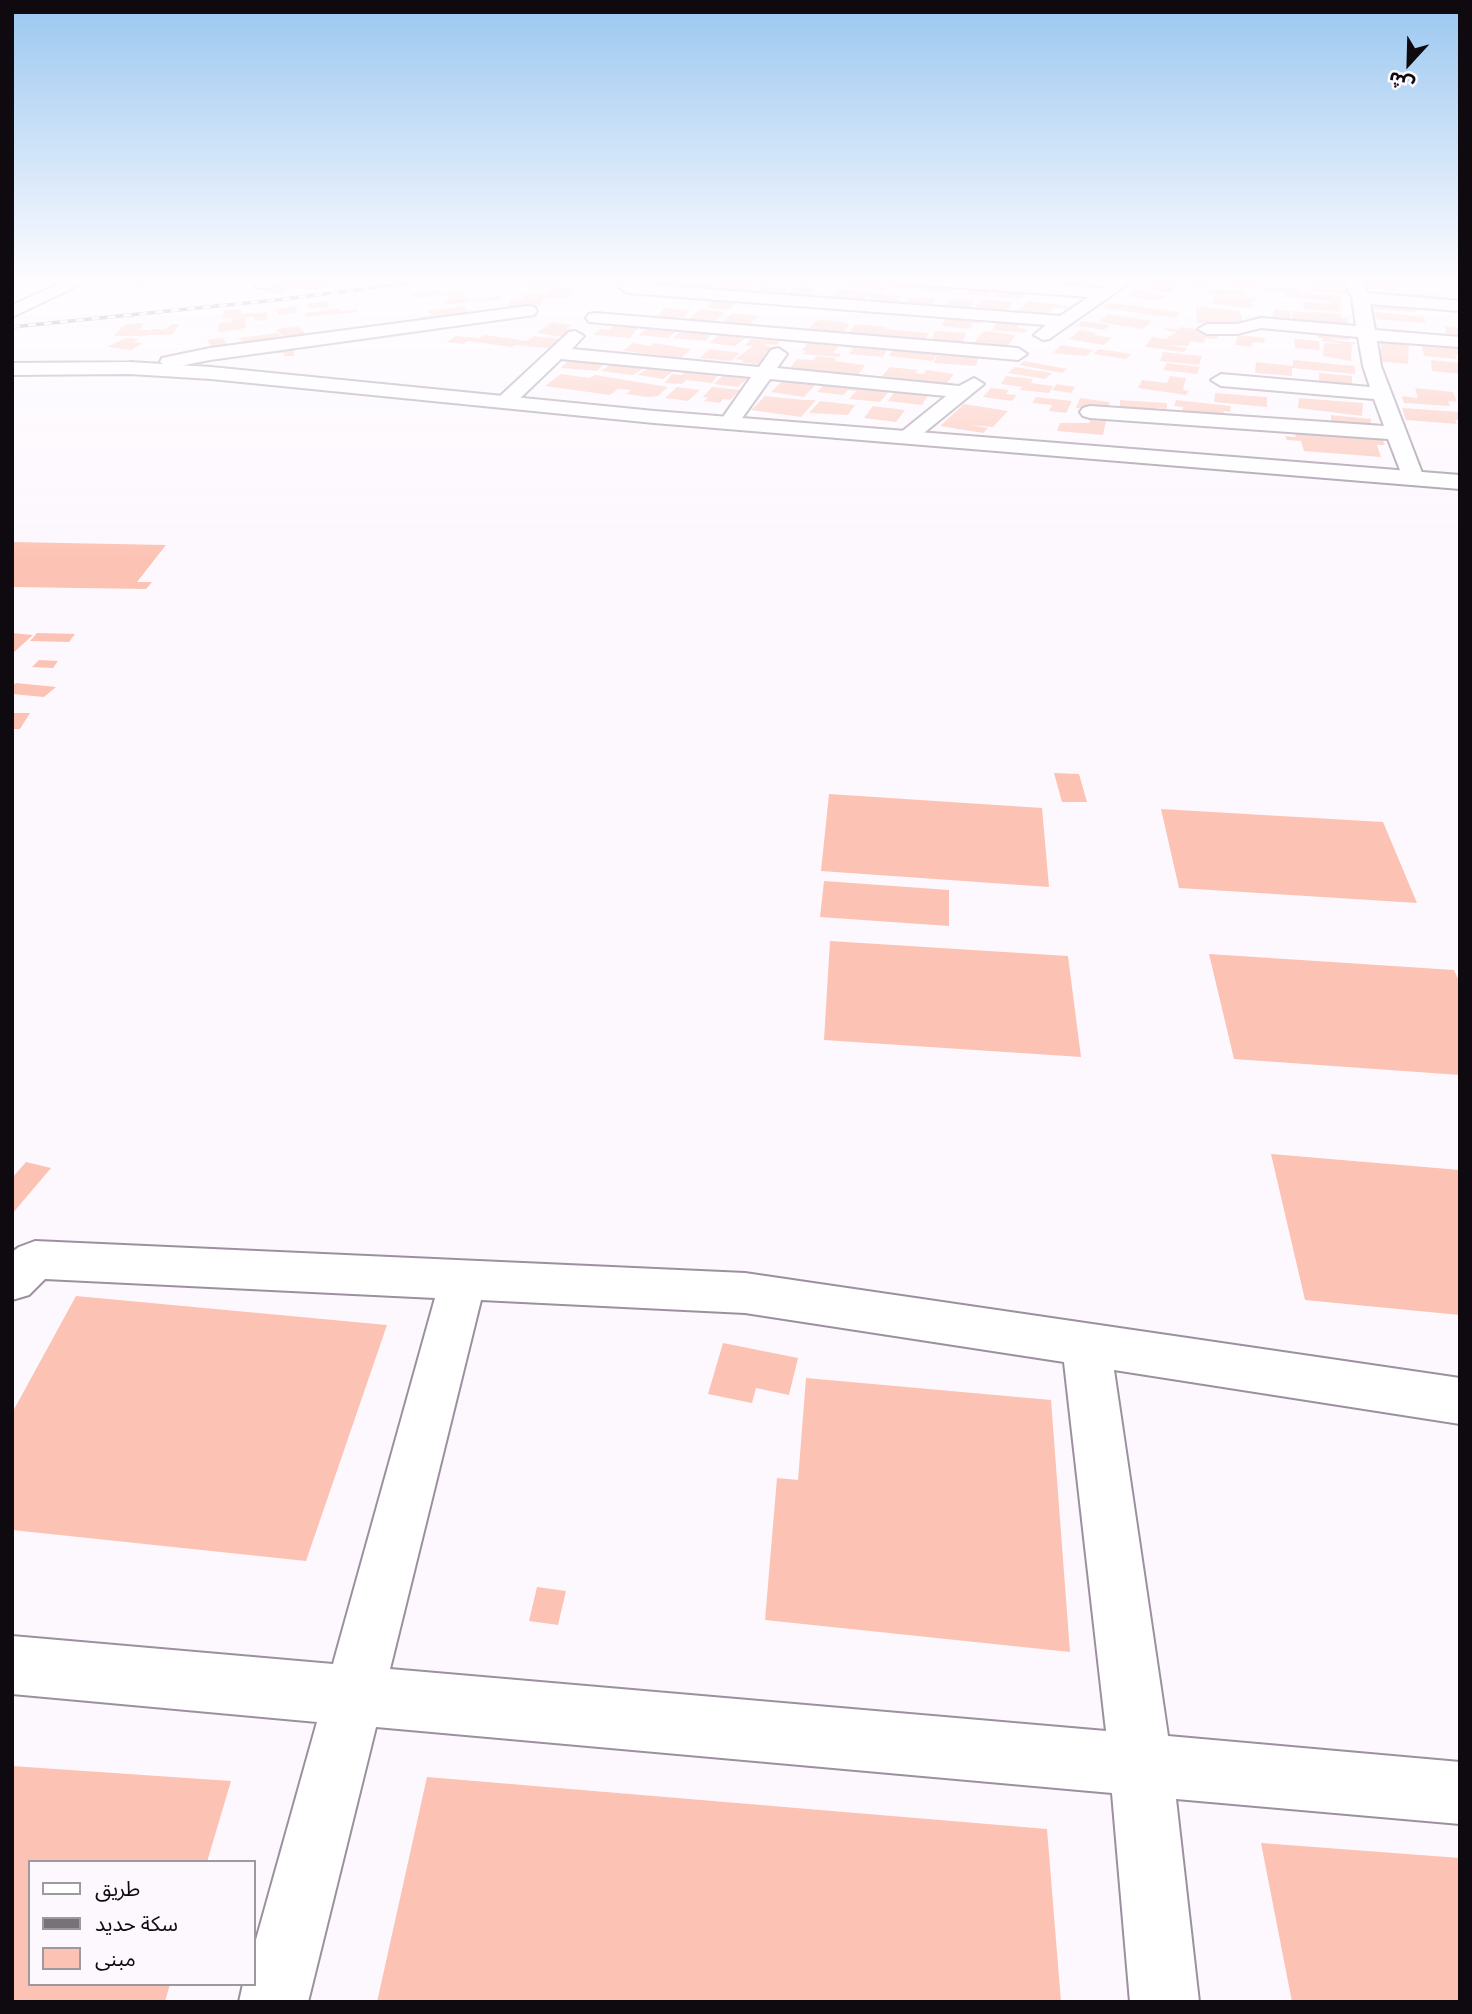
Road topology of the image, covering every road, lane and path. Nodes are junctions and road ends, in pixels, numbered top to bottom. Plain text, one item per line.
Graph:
1 (195, 372) edge
2 (263, 372) edge
3 (537, 372) edge
4 (755, 372) edge
5 (990, 372) edge
6 (1370, 372) edge
7 (765, 373) junction
8 (1220, 380) dead end
9 (961, 392) junction
10 (1384, 394) junction
11 (509, 398) junction
12 (1090, 412) dead end
13 (733, 417) junction
14 (1395, 433) junction
15 (910, 434) junction
16 (1411, 474) junction
17 (1460, 474) edge
18 (1460, 482) edge
19 (12, 1280) edge
20 (463, 1280) junction
21 (1086, 1345) junction
22 (1460, 1401) edge
23 (12, 1665) edge
24 (353, 1695) junction
25 (1141, 1766) junction
26 (1460, 1793) edge
27 (273, 2002) edge
28 (1165, 2002) edge

1 - 11 street
2 - 11 street
3 - 11 street
4 - 7 street
5 - 9 street
6 - 10 street
7 - 9 street
7 - 13 street
8 - 10 street
9 - 15 street
10 - 14 street
11 - 13 street
11 - 15 street
12 - 14 street
13 - 15 street
14 - 16 street
15 - 16 street
16 - 17 street
16 - 18 street
19 - 20 street
20 - 21 street
20 - 24 street
21 - 22 street
21 - 25 street
23 - 24 street
24 - 25 street
24 - 27 street
25 - 26 street
25 - 28 street

